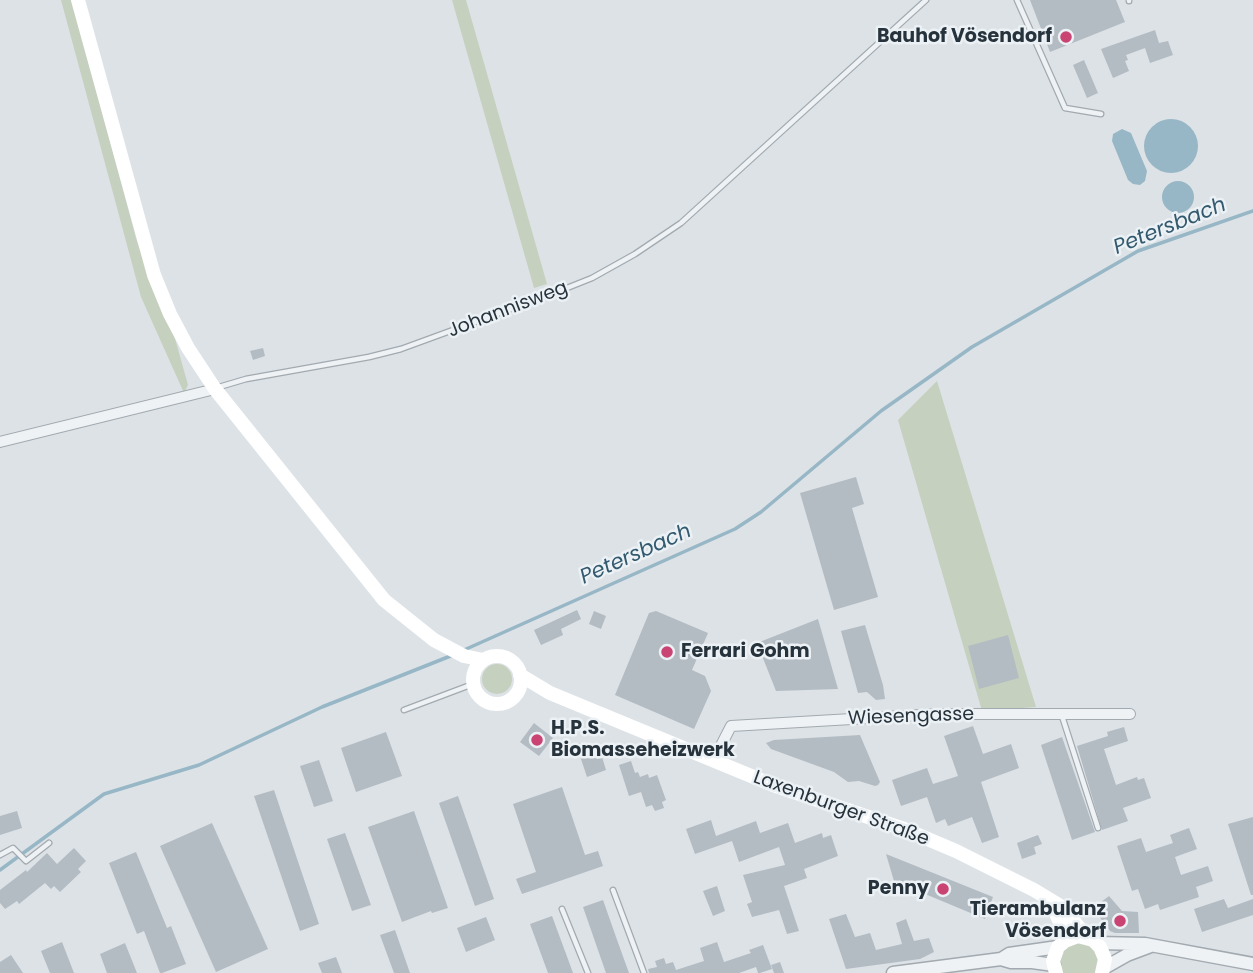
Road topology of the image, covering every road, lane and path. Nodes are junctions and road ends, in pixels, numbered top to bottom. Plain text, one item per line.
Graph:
1 (78, 0) edge
2 (926, 0) edge
3 (1017, 0) edge
4 (1101, 114) dead end
5 (215, 389) junction
6 (0, 442) edge
7 (464, 656) junction
8 (483, 660) junction
9 (520, 675) junction
10 (473, 678) junction
11 (517, 692) junction
12 (550, 693) junction
13 (404, 710) dead end
14 (1061, 714) junction
15 (1130, 714) dead end
16 (713, 761) junction
17 (1098, 828) dead end
18 (49, 844) dead end
19 (0, 855) edge
20 (613, 890) dead end
21 (1050, 902) junction
22 (562, 909) dead end
23 (1092, 940) junction
24 (1061, 944) junction
25 (1153, 945) junction
26 (1001, 959) junction
27 (1253, 964) edge
28 (1055, 969) edge
29 (1103, 970) edge
30 (588, 973) edge
31 (644, 973) edge
32 (893, 973) edge

1 - 5 main road
2 - 5 lane, Johannisweg
3 - 4 lane
5 - 6 street, Johannisweg
5 - 7 main road
7 - 8 main road, Laxenburger Straße
7 - 10 main road, Laxenburger Straße
8 - 9 main road, Laxenburger Straße
8 - 10 main road
9 - 11 main road
9 - 12 main road, Laxenburger Straße
10 - 11 main road, Laxenburger Straße
10 - 13 lane
11 - 12 main road, Laxenburger Straße
12 - 16 main road, Laxenburger Straße
14 - 15 street, Wiesengasse
14 - 16 street, Wiesengasse
14 - 17 lane
16 - 21 main road, Laxenburger Straße
18 - 19 lane
20 - 31 lane
21 - 23 main road, Laxenburger Straße
21 - 24 main road
22 - 30 lane
23 - 24 main road
23 - 25 street
23 - 29 main road
24 - 26 street
24 - 28 main road
25 - 27 street
25 - 29 street
26 - 28 street
26 - 32 street

